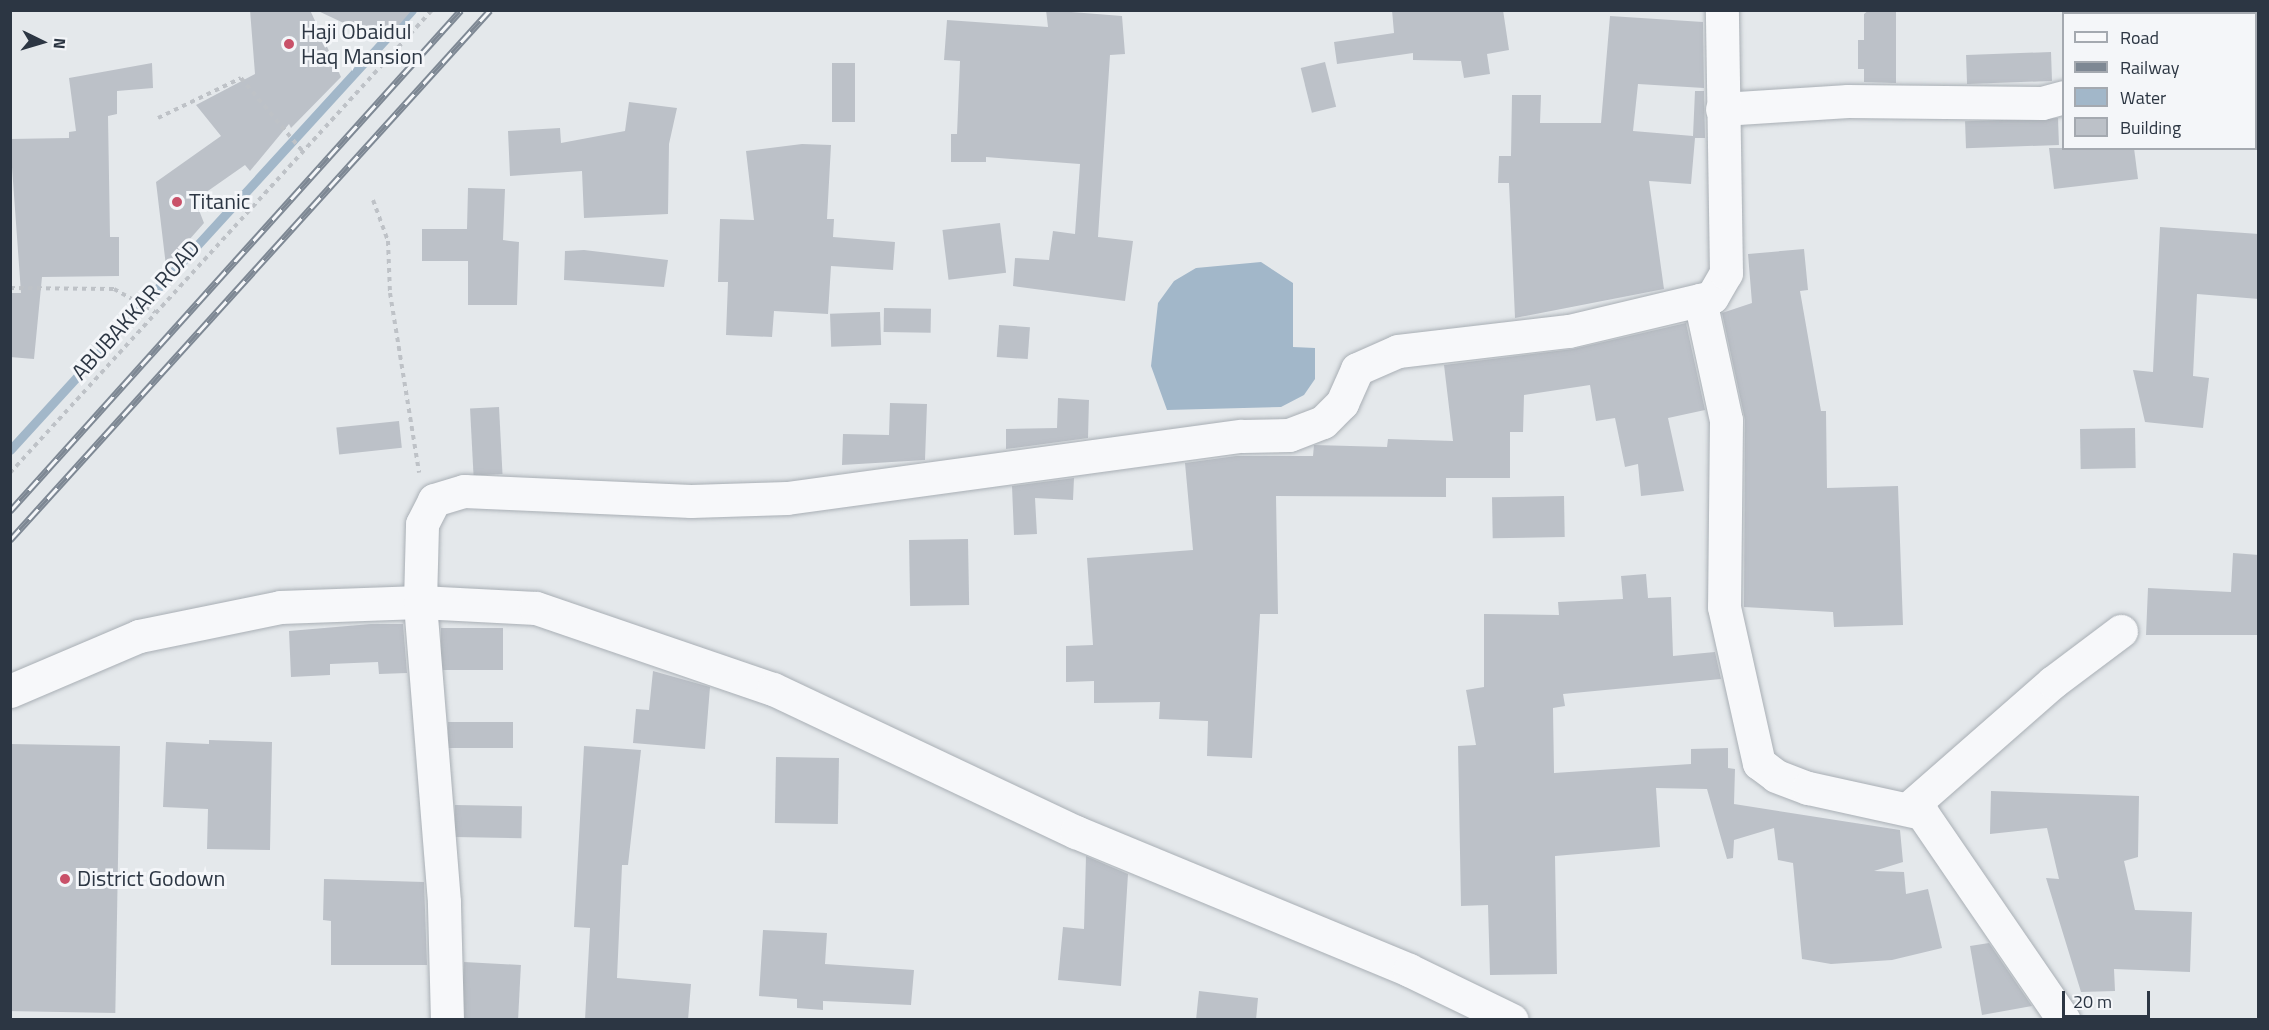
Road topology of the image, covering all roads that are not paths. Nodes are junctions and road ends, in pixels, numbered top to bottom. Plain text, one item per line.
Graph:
1 (1722, 10) edge
2 (2062, 98) edge
3 (1722, 109) junction
4 (1700, 300) junction
5 (420, 602) junction
6 (2121, 631) dead end
7 (10, 691) edge
8 (1910, 808) junction
9 (447, 1020) edge
10 (1512, 1020) edge
11 (2064, 1020) edge

1 - 3 street
2 - 3 street
3 - 4 street
4 - 5 street
4 - 8 street
5 - 7 street
5 - 9 street
5 - 10 street
6 - 8 street
8 - 11 street

